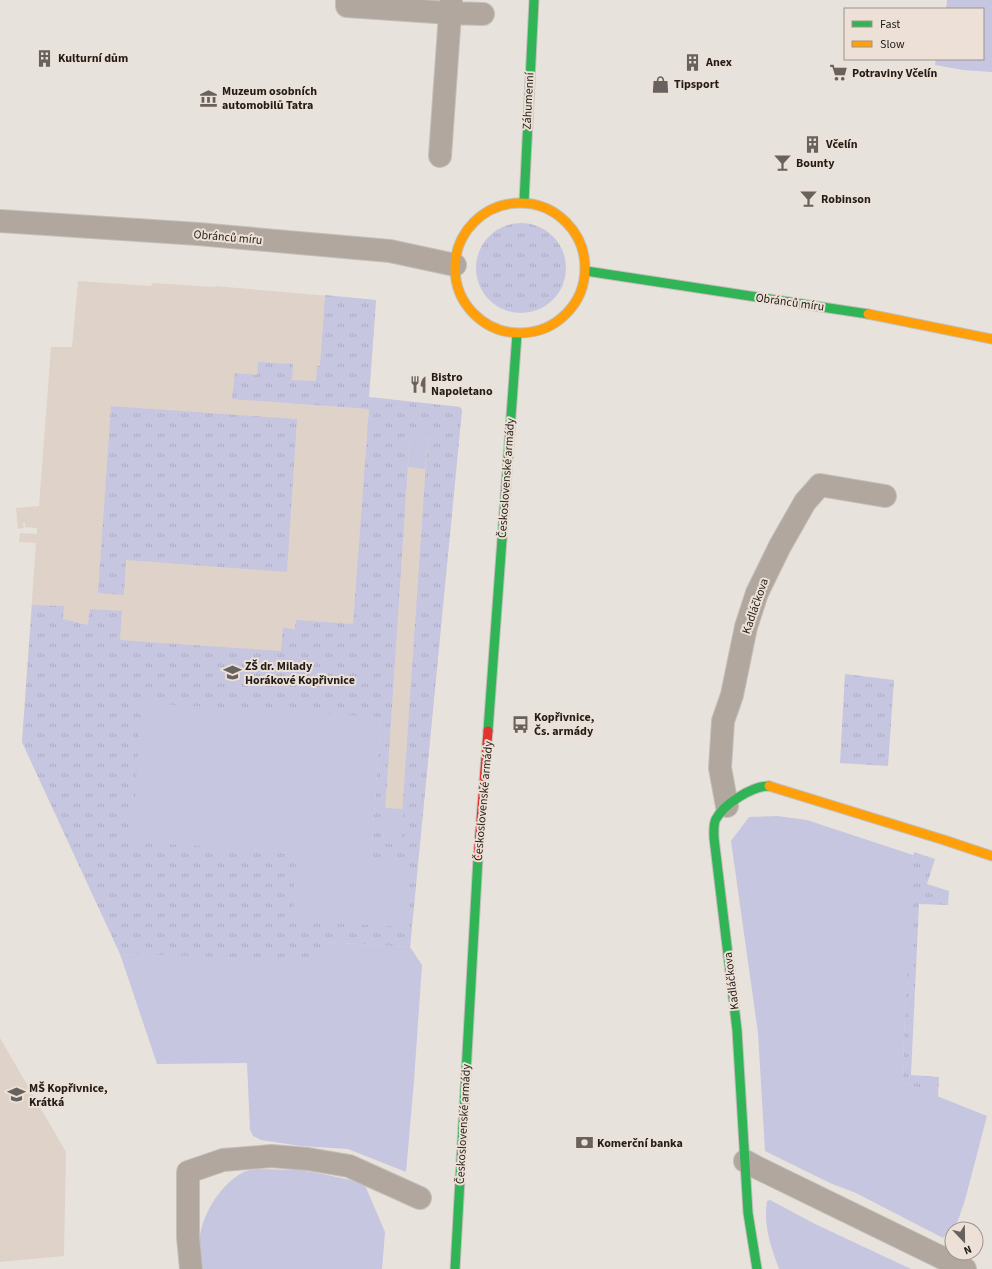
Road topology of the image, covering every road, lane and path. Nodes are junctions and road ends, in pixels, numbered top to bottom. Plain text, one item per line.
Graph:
1 (347, 0) edge
2 (534, 0) edge
3 (451, 7) edge
4 (483, 14) dead end
5 (440, 156) dead end
6 (524, 202) junction
7 (0, 221) edge
8 (455, 265) junction
9 (586, 271) junction
10 (518, 334) junction
11 (992, 339) edge
12 (885, 496) dead end
13 (727, 806) junction
14 (992, 856) edge
15 (745, 1161) junction
16 (420, 1198) dead end
17 (191, 1269) edge
18 (454, 1269) edge
19 (757, 1269) edge
20 (964, 1269) edge

1 - 3 street
2 - 6 main road, Záhumenní
3 - 4 street
3 - 5 street
6 - 8 main road
6 - 9 main road
7 - 8 street, Obránců míru
8 - 10 main road
9 - 10 main road
9 - 11 main road, Obránců míru
10 - 18 main road, Československé armády
12 - 13 street, Kadláčkova
13 - 14 main road, Kadláčkova
13 - 15 main road, Kadláčkova
15 - 19 main road, Kadláčkova
15 - 20 street
16 - 17 street

